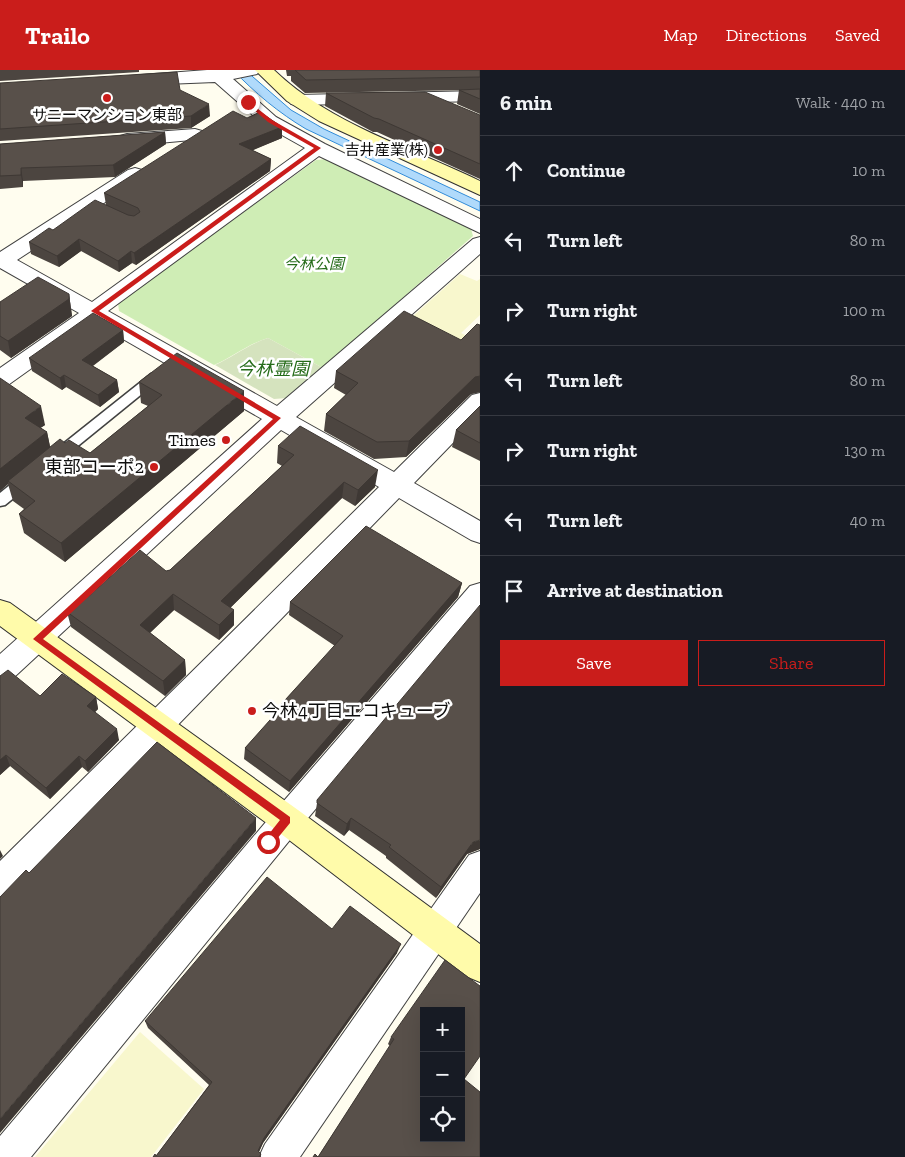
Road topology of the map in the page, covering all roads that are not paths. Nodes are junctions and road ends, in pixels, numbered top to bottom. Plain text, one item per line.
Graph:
1 (251, 70) edge
2 (264, 70) edge
3 (218, 74) edge
4 (126, 81) edge
5 (480, 96) edge
6 (422, 97) junction
7 (297, 100) junction
8 (463, 115) edge
9 (108, 142) edge
10 (318, 148) junction
11 (480, 189) edge
12 (480, 227) edge
13 (480, 243) edge
14 (2, 258) edge
15 (94, 311) junction
16 (178, 359) junction
17 (0, 380) edge
18 (480, 401) edge
19 (278, 418) junction
20 (398, 486) junction
21 (0, 501) edge
22 (480, 533) edge
23 (480, 594) edge
24 (0, 611) edge
25 (37, 639) junction
26 (0, 672) edge
27 (157, 725) junction
28 (287, 820) junction
29 (480, 866) edge
30 (0, 884) edge
31 (434, 930) junction
32 (480, 965) edge
33 (7, 1157) edge
34 (278, 1157) edge

1 - 3 street
2 - 7 street
3 - 4 street
3 - 10 street
5 - 6 street
6 - 7 street
6 - 8 street
7 - 11 street
9 - 14 street
10 - 12 street
10 - 15 street
13 - 19 street
14 - 15 street
15 - 16 street
15 - 17 street
16 - 19 street
16 - 21 lane
18 - 20 street
19 - 20 street
19 - 25 street
20 - 22 street
20 - 27 street
23 - 28 street
24 - 25 street
25 - 26 street
25 - 27 street
27 - 28 street
27 - 30 street
28 - 31 street
28 - 33 street
29 - 31 street
31 - 32 street
31 - 34 street

